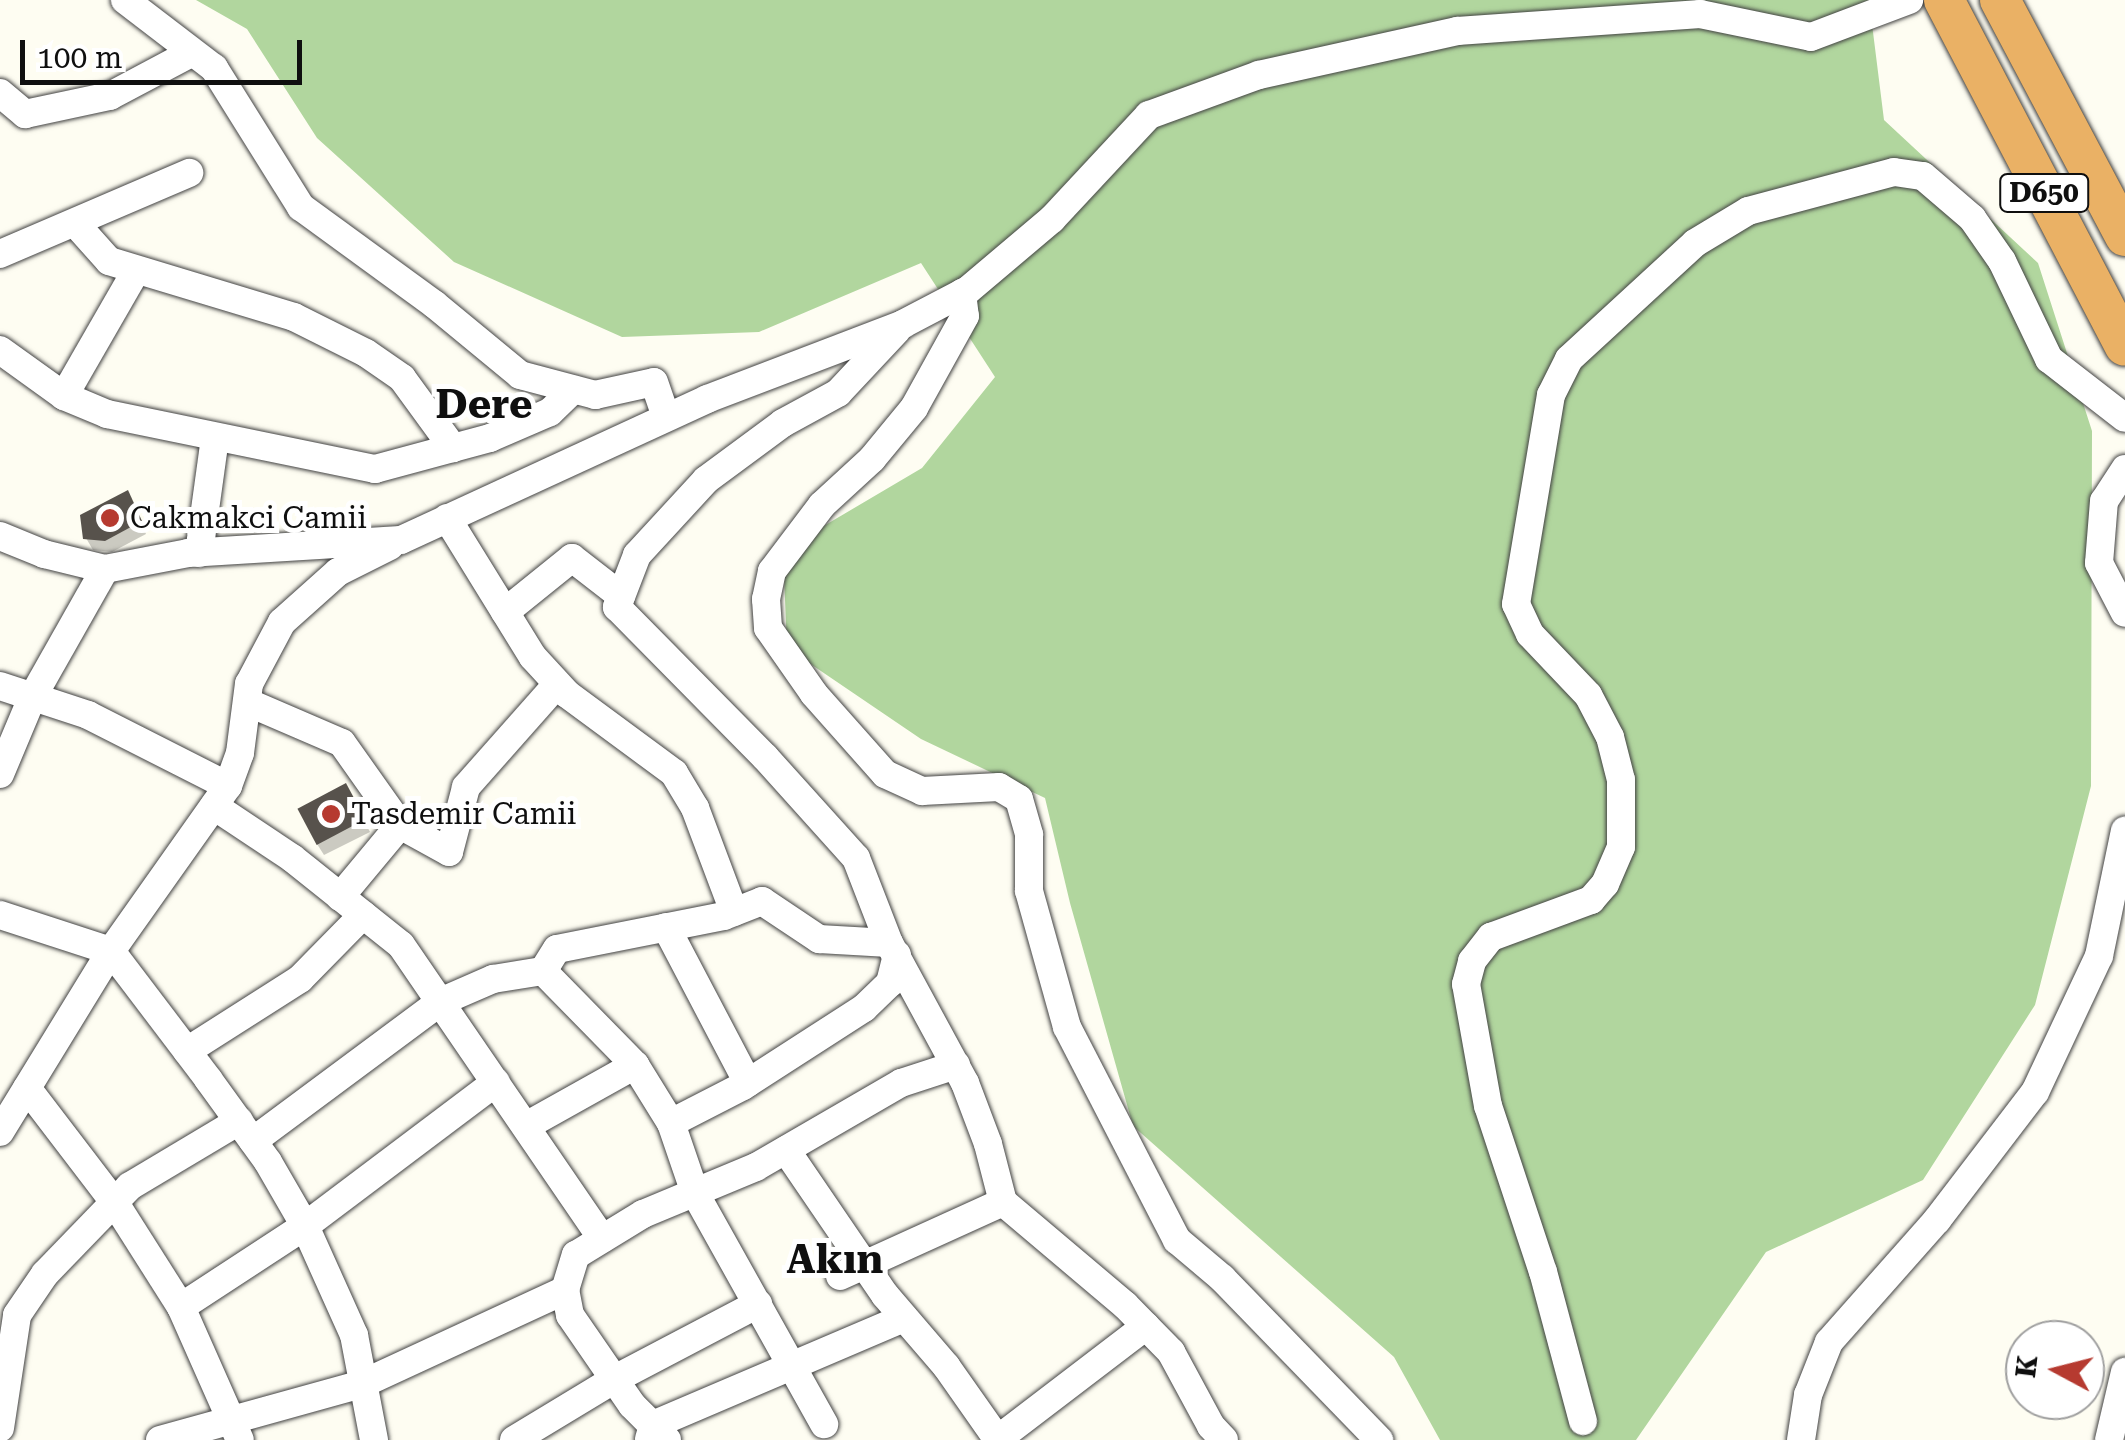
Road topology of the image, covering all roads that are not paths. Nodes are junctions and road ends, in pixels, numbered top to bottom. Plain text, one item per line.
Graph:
1 (125, 0) edge
2 (1908, 0) edge
3 (1944, 0) edge
4 (2000, 0) edge
5 (191, 53) junction
6 (0, 94) edge
7 (189, 173) dead end
8 (75, 222) junction
9 (2125, 236) edge
10 (0, 254) edge
11 (136, 271) junction
12 (962, 292) junction
13 (902, 324) junction
14 (2125, 346) edge
15 (0, 350) edge
16 (573, 390) junction
17 (64, 396) junction
18 (666, 418) junction
19 (2125, 418) edge
20 (215, 437) junction
21 (453, 448) junction
22 (2125, 469) edge
23 (448, 518) junction
24 (0, 536) edge
25 (401, 540) junction
26 (200, 552) junction
27 (105, 569) junction
28 (621, 596) junction
29 (506, 612) junction
30 (2125, 613) edge
31 (558, 684) junction
32 (0, 686) edge
33 (32, 698) junction
34 (247, 702) junction
35 (0, 774) edge
36 (221, 796) junction
37 (400, 825) junction
38 (2125, 831) edge
39 (340, 897) junction
40 (734, 912) junction
41 (0, 914) edge
42 (363, 915) junction
43 (666, 928) junction
44 (893, 949) junction
45 (111, 951) junction
46 (543, 971) junction
47 (440, 1002) junction
48 (187, 1051) junction
49 (635, 1065) junction
50 (956, 1065) junction
51 (496, 1082) junction
52 (748, 1083) junction
53 (27, 1088) junction
54 (672, 1124) junction
55 (526, 1126) junction
56 (246, 1131) junction
57 (0, 1132) edge
58 (786, 1150) junction
59 (695, 1192) junction
60 (1003, 1202) junction
61 (114, 1203) junction
62 (305, 1226) junction
63 (602, 1239) junction
64 (852, 1272) junction
65 (566, 1290) junction
66 (758, 1304) junction
67 (181, 1307) junction
68 (9, 1312) edge
69 (904, 1318) junction
70 (1146, 1326) junction
71 (792, 1364) junction
72 (2125, 1372) edge
73 (613, 1380) junction
74 (362, 1384) junction
75 (1583, 1421) dead end
76 (824, 1424) dead end
77 (0, 1428) edge
78 (236, 1430) edge
79 (656, 1435) edge
80 (160, 1440) edge
81 (374, 1440) edge
82 (514, 1440) edge
83 (998, 1440) edge
84 (1224, 1440) edge
85 (1379, 1440) edge
86 (1801, 1440) edge
87 (2110, 1440) edge

1 - 5 street
2 - 12 street
3 - 14 highway, D650
4 - 9 highway, D650
5 - 6 street
5 - 16 street
7 - 8 street
8 - 10 street
8 - 11 street
11 - 17 street
11 - 21 street
12 - 13 street
12 - 85 street
13 - 18 street
13 - 28 street
15 - 17 street
16 - 18 street
16 - 21 street
17 - 20 street
18 - 23 street
19 - 75 street
20 - 21 street
20 - 26 street
22 - 30 street
23 - 25 street
23 - 29 street
24 - 27 street
25 - 26 street
25 - 34 street
26 - 27 street
27 - 33 street
28 - 29 street
28 - 44 street
29 - 31 street
31 - 37 street
31 - 40 street
32 - 33 street
33 - 35 street
33 - 36 street
34 - 36 street
34 - 37 street
36 - 39 street
36 - 45 street
37 - 39 street
38 - 86 street
39 - 42 street
40 - 43 street
40 - 44 street
41 - 45 street
42 - 47 street
42 - 48 street
43 - 46 street
43 - 52 street
44 - 50 street
44 - 52 street
45 - 48 street
45 - 53 street
46 - 47 street
46 - 49 street
47 - 51 street
47 - 56 street
48 - 56 street
49 - 54 street
49 - 55 street
50 - 58 street
50 - 60 street
51 - 55 street
51 - 62 street
52 - 54 street
53 - 57 street
53 - 61 street
54 - 59 street
55 - 63 street
56 - 61 street
56 - 62 street
58 - 59 street
58 - 64 street
59 - 63 street
59 - 66 street
60 - 64 street
60 - 70 street
61 - 67 street
61 - 68 street
62 - 67 street
62 - 74 street
63 - 65 street
64 - 69 street
65 - 73 street
65 - 74 street
66 - 71 street
66 - 73 street
67 - 78 street
68 - 77 street
69 - 71 street
69 - 83 street
70 - 83 street
70 - 84 street
71 - 76 street
71 - 79 street
72 - 87 street
73 - 79 street
73 - 82 street
74 - 78 street
74 - 81 street
78 - 80 street

